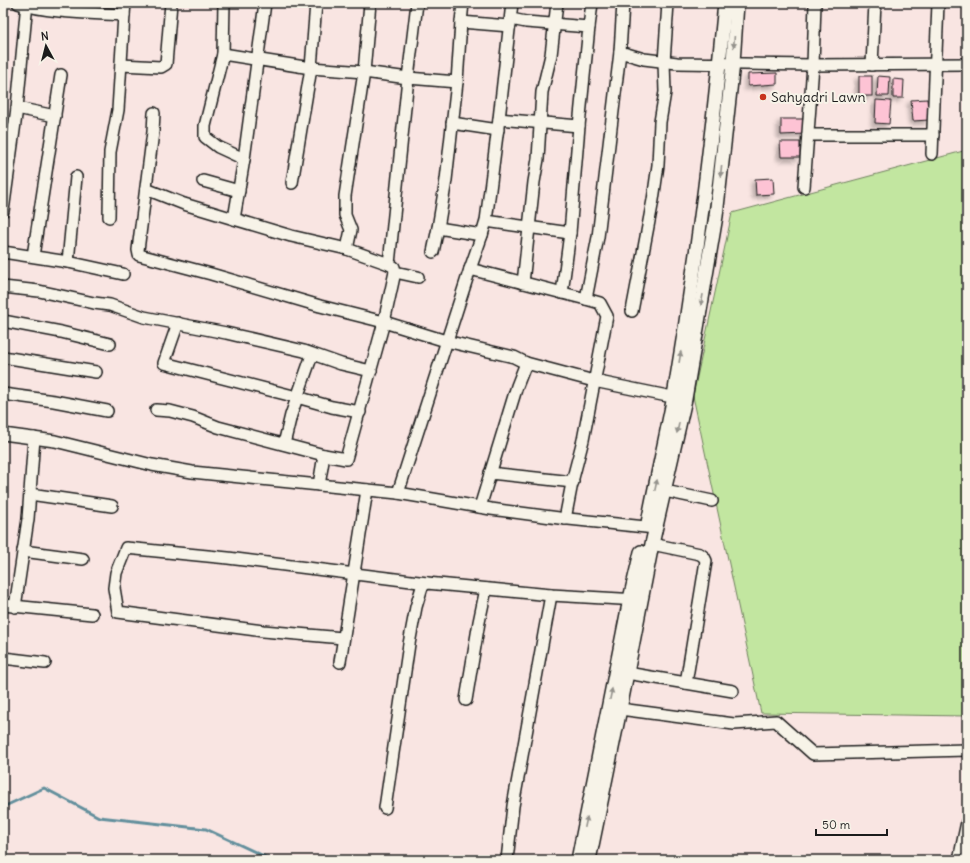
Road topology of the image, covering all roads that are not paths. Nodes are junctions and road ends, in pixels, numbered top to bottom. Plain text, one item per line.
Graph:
1 (125, 3) edge
2 (171, 3) edge
3 (224, 3) edge
4 (265, 3) edge
5 (316, 3) edge
6 (370, 3) edge
7 (418, 3) edge
8 (463, 3) edge
9 (512, 3) edge
10 (557, 3) edge
11 (592, 3) edge
12 (623, 3) edge
13 (668, 3) edge
14 (725, 3) edge
15 (737, 3) edge
16 (815, 3) edge
17 (875, 3) edge
18 (938, 3) edge
19 (24, 4) edge
20 (124, 15) junction
21 (461, 22) junction
22 (510, 22) junction
23 (554, 24) junction
24 (589, 27) junction
25 (620, 52) junction
26 (223, 54) junction
27 (258, 60) junction
28 (664, 62) junction
29 (726, 63) junction
30 (935, 64) junction
31 (967, 64) edge
32 (121, 65) junction
33 (813, 65) junction
34 (872, 65) junction
35 (311, 68) junction
36 (364, 72) junction
37 (61, 75) dead end
38 (408, 78) junction
39 (457, 82) junction
40 (17, 108) junction
41 (154, 113) dead end
42 (55, 116) junction
43 (540, 122) junction
44 (452, 123) junction
45 (498, 124) junction
46 (579, 126) junction
47 (933, 134) junction
48 (808, 135) junction
49 (932, 154) dead end
50 (244, 159) junction
51 (76, 177) dead end
52 (203, 181) dead end
53 (292, 183) dead end
54 (804, 187) dead end
55 (146, 189) junction
56 (239, 191) junction
57 (3, 211) edge
58 (109, 217) dead end
59 (234, 219) junction
60 (486, 221) junction
61 (438, 228) junction
62 (530, 228) junction
63 (570, 233) junction
64 (482, 235) junction
65 (347, 249) junction
66 (3, 252) edge
67 (433, 252) dead end
68 (33, 256) junction
69 (68, 262) junction
70 (392, 268) junction
71 (470, 269) junction
72 (123, 274) dead end
73 (418, 277) dead end
74 (523, 283) junction
75 (3, 287) edge
76 (562, 293) junction
77 (586, 298) junction
78 (632, 311) dead end
79 (3, 321) edge
80 (384, 322) junction
81 (178, 323) junction
82 (446, 341) junction
83 (110, 344) dead end
84 (312, 354) junction
85 (3, 357) edge
86 (526, 363) junction
87 (371, 371) junction
88 (96, 372) dead end
89 (594, 381) junction
90 (3, 394) edge
91 (297, 396) junction
92 (679, 398) junction
93 (156, 410) dead end
94 (107, 411) dead end
95 (360, 412) junction
96 (3, 434) edge
97 (34, 438) junction
98 (284, 444) junction
99 (324, 455) junction
100 (490, 474) junction
101 (573, 482) junction
102 (319, 485) junction
103 (367, 490) junction
104 (665, 491) junction
105 (398, 493) junction
106 (30, 494) junction
107 (712, 501) dead end
108 (112, 506) dead end
109 (480, 507) junction
110 (565, 519) junction
111 (651, 527) junction
112 (652, 544) junction
113 (23, 551) junction
114 (83, 558) dead end
115 (354, 574) junction
116 (427, 583) junction
117 (486, 589) junction
118 (551, 595) junction
119 (635, 600) junction
120 (3, 605) edge
121 (14, 607) junction
122 (92, 614) dead end
123 (343, 638) junction
124 (3, 658) edge
125 (340, 662) dead end
126 (45, 664) dead end
127 (627, 673) junction
128 (686, 683) junction
129 (733, 691) dead end
130 (466, 700) dead end
131 (620, 709) junction
132 (967, 750) edge
133 (385, 808) dead end
134 (967, 822) edge
135 (507, 860) edge
136 (578, 860) edge
137 (589, 860) edge
138 (959, 860) edge

1 - 20 street
2 - 32 street
3 - 26 street
4 - 27 street
5 - 35 street
6 - 36 street
7 - 38 street
8 - 21 street
9 - 22 street
10 - 23 street
11 - 24 street
12 - 25 street
13 - 28 street
14 - 29 street
15 -> 29 street
16 - 33 street
17 - 34 street
18 - 30 street
19 - 20 street
19 - 40 street
20 - 32 street
21 - 22 street
21 - 39 street
22 - 23 street
22 - 45 street
23 - 24 street
23 - 43 street
24 - 46 street
25 - 28 street
25 - 77 street
26 - 27 street
26 - 50 street
27 - 35 street
27 - 50 street
28 - 29 street
28 - 78 street
29 - 33 street
29 - 92 street
30 - 31 street
30 - 34 street
30 - 47 street
32 - 58 street
33 - 34 street
33 - 48 street
35 - 36 street
35 - 53 street
36 - 38 street
36 - 65 street
37 - 42 street
38 - 39 street
38 - 70 street
39 - 44 street
40 - 42 street
40 - 57 street
41 - 55 street
42 - 68 street
43 - 45 street
43 - 46 street
43 - 62 street
44 - 45 street
44 - 61 street
45 - 60 street
46 - 63 street
47 - 48 street
47 - 49 street
48 - 54 street
50 - 56 street
51 - 69 street
52 - 56 street
55 - 59 street
55 - 80 street
56 - 59 street
59 - 65 street
60 - 62 street
60 - 64 street
61 - 64 street
61 - 67 street
62 - 63 street
62 - 74 street
63 - 76 street
64 - 71 street
65 - 70 street
66 - 68 street
68 - 69 street
69 - 72 street
70 - 73 street
70 - 80 street
71 - 74 street
71 - 82 street
74 - 76 street
75 - 81 street
76 - 77 street
77 - 89 street
79 - 83 street
80 - 82 street
80 - 87 street
81 - 84 street
81 - 91 street
82 - 86 street
82 - 105 street
84 - 87 street
84 - 91 street
85 - 88 street
86 - 89 street
86 - 100 street
87 - 95 street
89 - 92 street
89 - 101 street
90 - 94 street
91 - 95 street
91 - 98 street
92 -> 104 street
111 -> 92 street
93 - 98 street
95 - 99 street
96 - 97 street
97 - 102 street
97 - 106 street
98 - 99 street
99 - 102 street
100 - 101 street
100 - 109 street
101 - 110 street
102 - 103 street
103 - 105 street
103 - 115 street
104 - 107 street
104 - 111 street
105 - 109 street
106 - 108 street
106 - 113 street
109 - 110 street
110 - 111 street
111 - 112 street
111 - 119 street
112 - 119 street
112 - 128 street
113 - 114 street
113 - 121 street
115 - 116 street
115 - 123 street
115 - 123 street
116 - 117 street
116 - 133 street
117 - 118 street
117 - 130 street
118 - 119 street
118 - 135 street
119 - 127 street
136 -> 119 street
120 - 121 street
121 - 122 street
123 - 125 street
124 - 126 street
127 - 128 street
127 - 131 street
128 - 129 street
131 - 132 street
131 - 137 street
134 - 138 street

